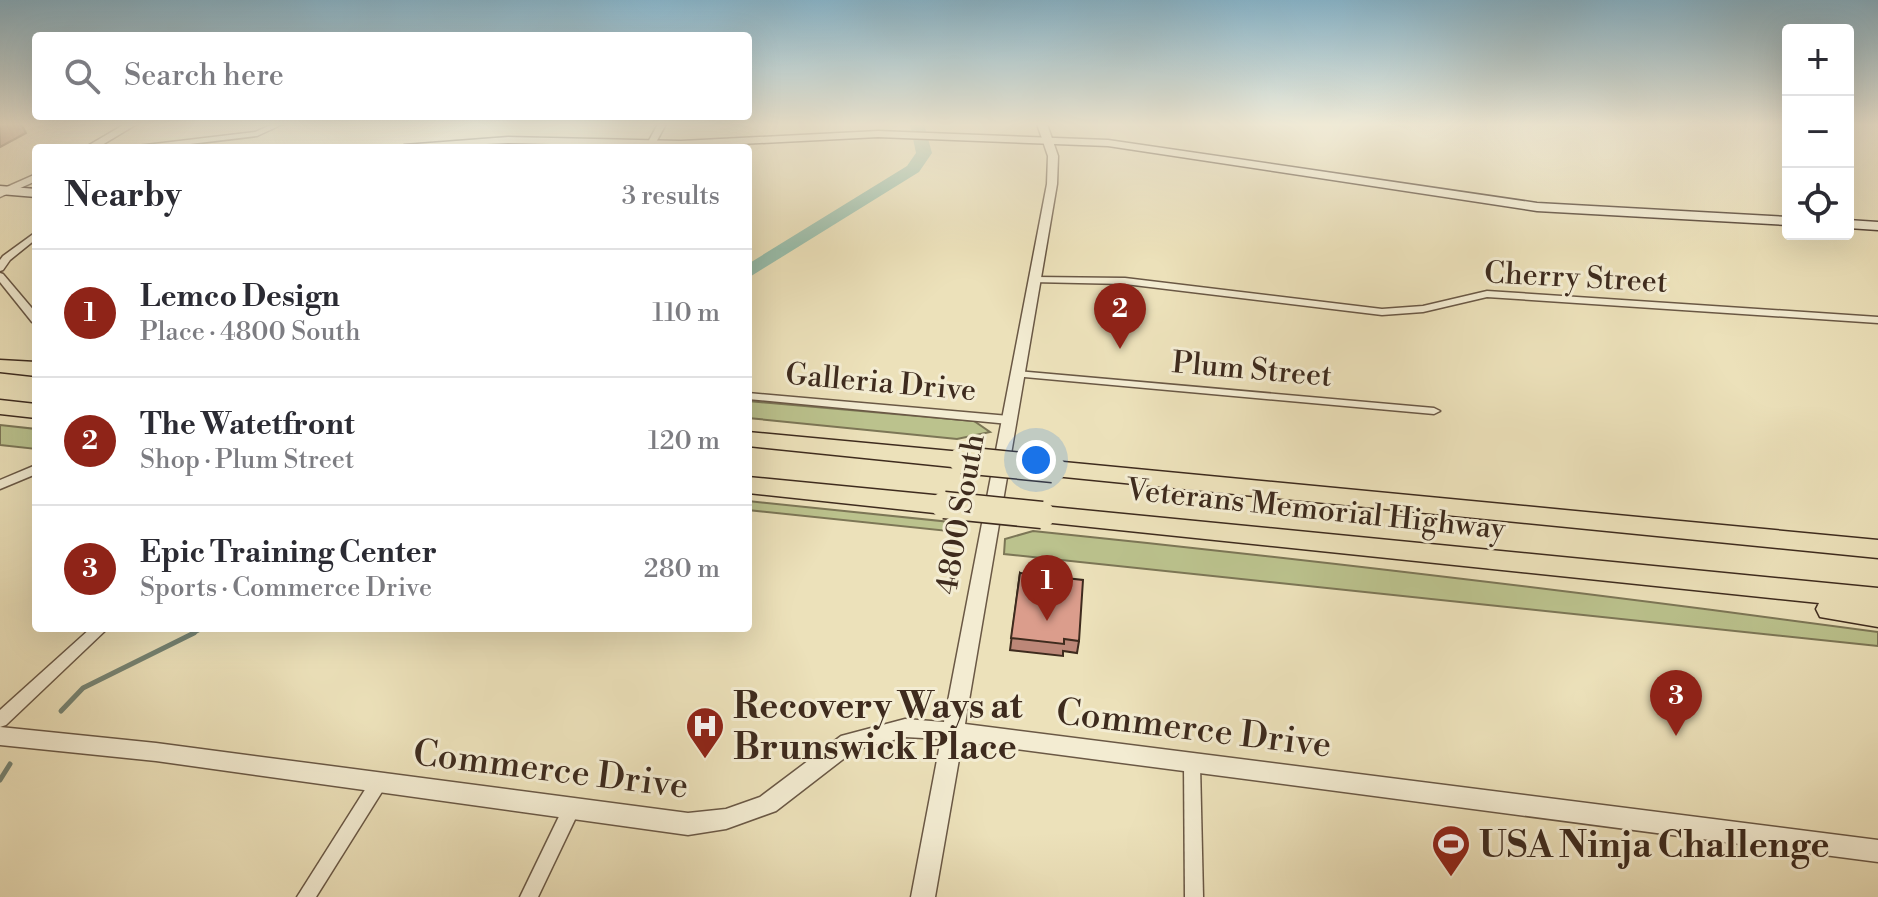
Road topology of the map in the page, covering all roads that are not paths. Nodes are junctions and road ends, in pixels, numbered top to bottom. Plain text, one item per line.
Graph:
1 (1052, 166) edge
2 (1269, 166) edge
3 (32, 179) edge
4 (2, 191) edge
5 (32, 193) edge
6 (1782, 221) edge
7 (1854, 224) edge
8 (1878, 226) edge
9 (32, 238) edge
10 (0, 268) edge
11 (0, 276) edge
12 (1035, 280) junction
13 (32, 315) edge
14 (1878, 320) edge
15 (0, 366) edge
16 (32, 369) edge
17 (1017, 374) junction
18 (752, 396) edge
19 (0, 407) edge
20 (32, 411) edge
21 (1434, 411) dead end
22 (1009, 420) junction
23 (752, 439) edge
24 (32, 471) edge
25 (0, 485) edge
26 (752, 485) edge
27 (1698, 531) junction
28 (1878, 533) edge
29 (1878, 549) edge
30 (1451, 558) junction
31 (1878, 598) edge
32 (1878, 616) edge
33 (97, 632) edge
34 (0, 720) edge
35 (954, 731) junction
36 (0, 736) edge
37 (1192, 764) junction
38 (379, 782) junction
39 (571, 809) junction
40 (1878, 851) edge
41 (306, 897) edge
42 (529, 897) edge
43 (923, 897) edge
44 (1194, 897) edge

1 - 12 street, 4800 South
2 - 6 main road
3 - 4 street
4 - 5 main road
7 - 8 main road
9 - 10 street
11 - 13 street
12 - 14 street, Cherry Street
12 - 17 street, 4800 South
15 - 16 highway
17 - 21 street, Plum Street
17 - 22 street, 4800 South
18 - 22 street, Galleria Drive
19 - 20 highway
22 - 35 street, 4800 South
23 - 27 highway, Veterans Memorial Highway, bridge
24 - 25 street
26 - 30 highway, Veterans Memorial Highway, bridge
27 - 28 highway
27 - 29 highway, Veterans Memorial Highway
30 - 31 highway, Veterans Memorial Highway
30 - 32 highway
33 - 34 street
35 - 37 street, Commerce Drive
35 - 39 street, Commerce Drive
35 - 43 street, 4800 South
36 - 38 street, Commerce Drive
37 - 40 street, Commerce Drive
37 - 44 street
38 - 39 street, Commerce Drive
38 - 41 street
39 - 42 street

